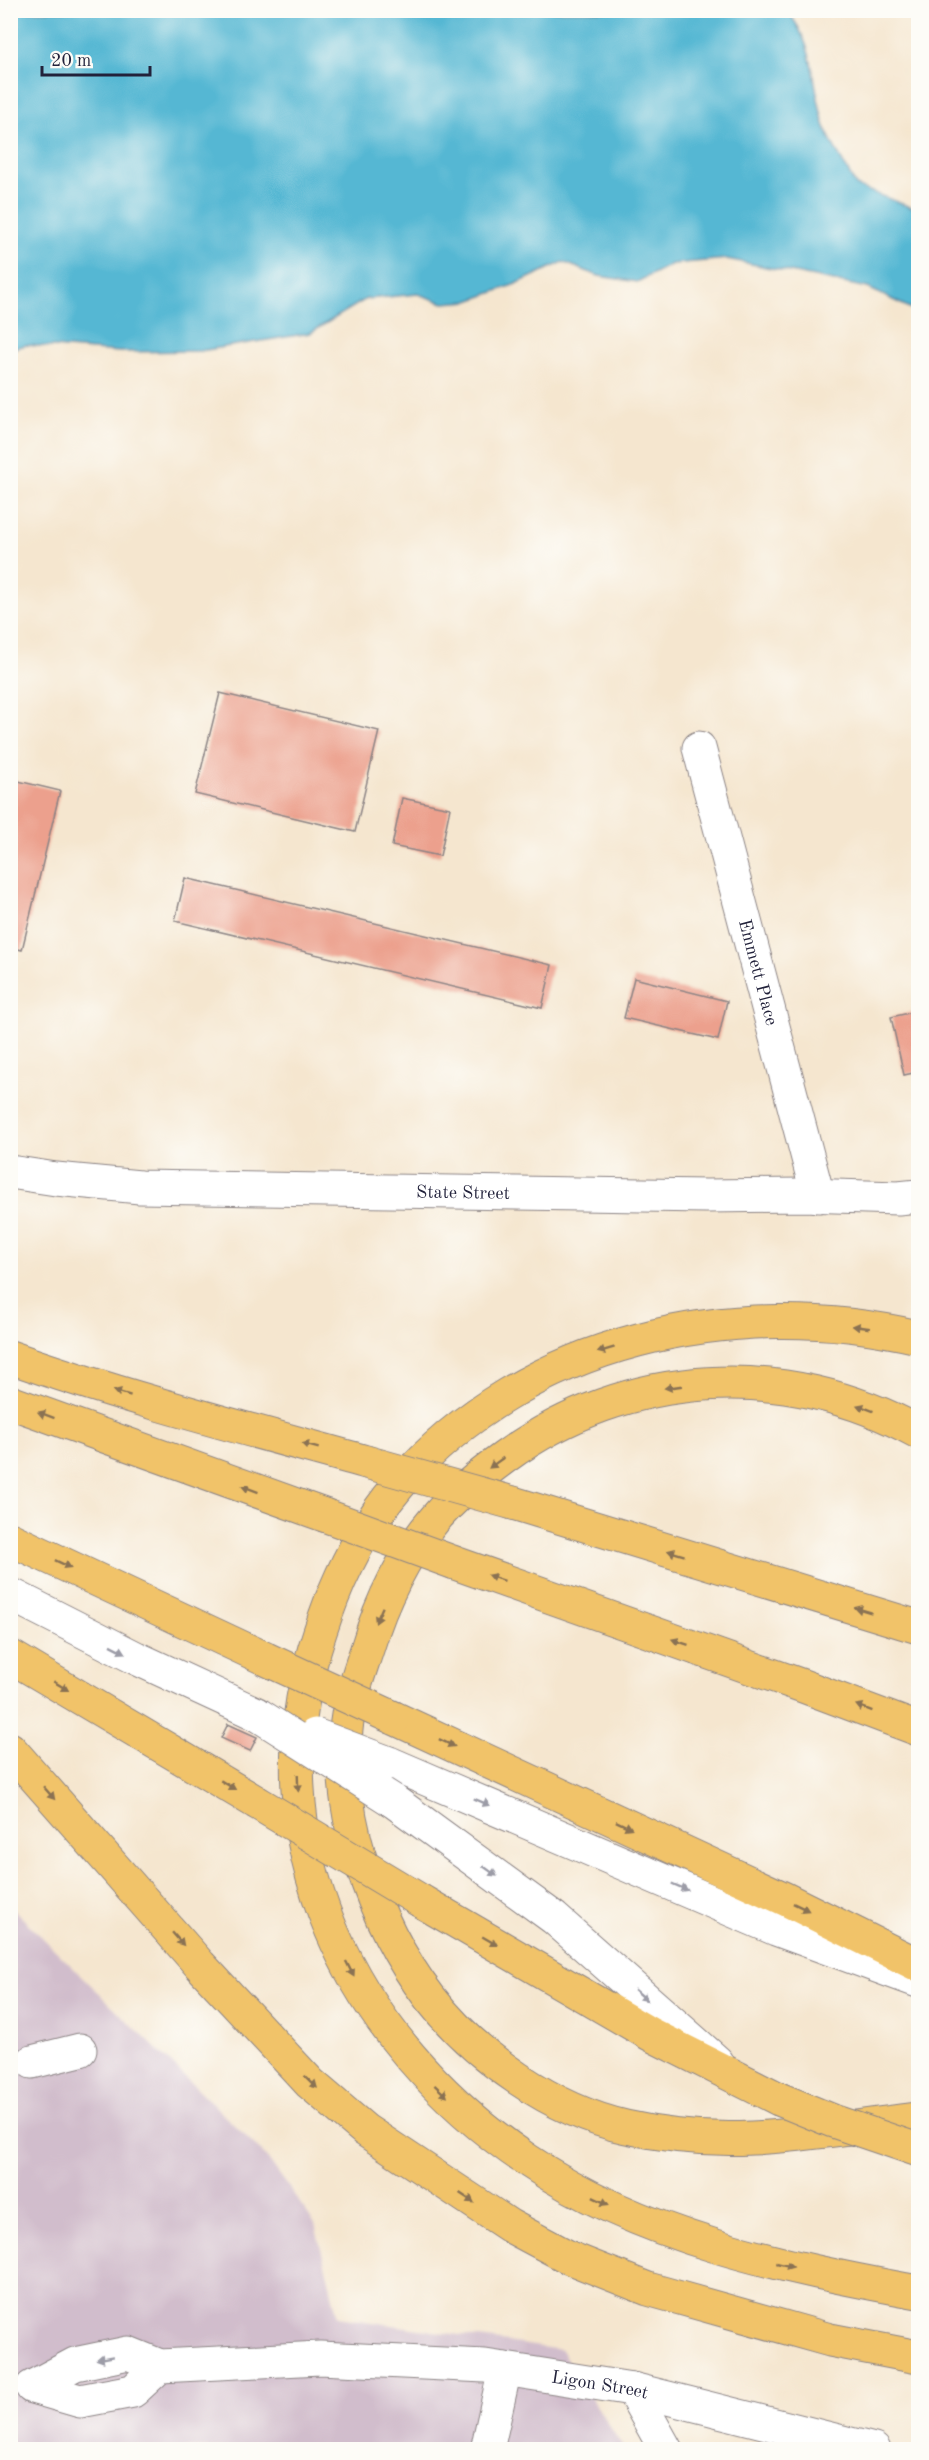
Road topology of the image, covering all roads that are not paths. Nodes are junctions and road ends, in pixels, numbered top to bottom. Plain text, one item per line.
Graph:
1 (699, 748) dead end
2 (10, 1172) edge
3 (818, 1196) junction
4 (918, 1196) edge
5 (918, 1337) edge
6 (10, 1357) edge
7 (10, 1402) edge
8 (918, 1432) edge
9 (10, 1539) edge
10 (10, 1594) edge
11 (918, 1627) edge
12 (10, 1656) edge
13 (257, 1714) junction
14 (918, 1729) edge
15 (10, 1749) edge
16 (918, 1965) edge
17 (918, 1981) edge
18 (80, 2050) dead end
19 (32, 2062) dead end
20 (731, 2073) junction
21 (918, 2119) edge
22 (918, 2150) edge
23 (918, 2292) edge
24 (918, 2357) edge
25 (505, 2369) junction
26 (21, 2389) edge
27 (632, 2389) junction
28 (488, 2450) edge
29 (666, 2450) edge
30 (874, 2450) edge

1 - 3 street, Emmett Place
2 - 3 street, State Street
3 - 4 street, State Street
5 -> 23 highway
11 -> 6 highway, bridge
14 -> 7 highway, bridge
8 -> 21 highway
9 -> 16 highway, bridge
10 -> 13 street
12 -> 20 highway, bridge
13 -> 17 street, bridge
13 -> 20 street, bridge
15 -> 24 highway
18 - 19 street
20 - 22 highway, bridge
25 - 26 street, Ligon Street
25 - 27 street, Ligon Street
25 - 28 street
27 - 29 street
27 - 30 street, Ligon Street

